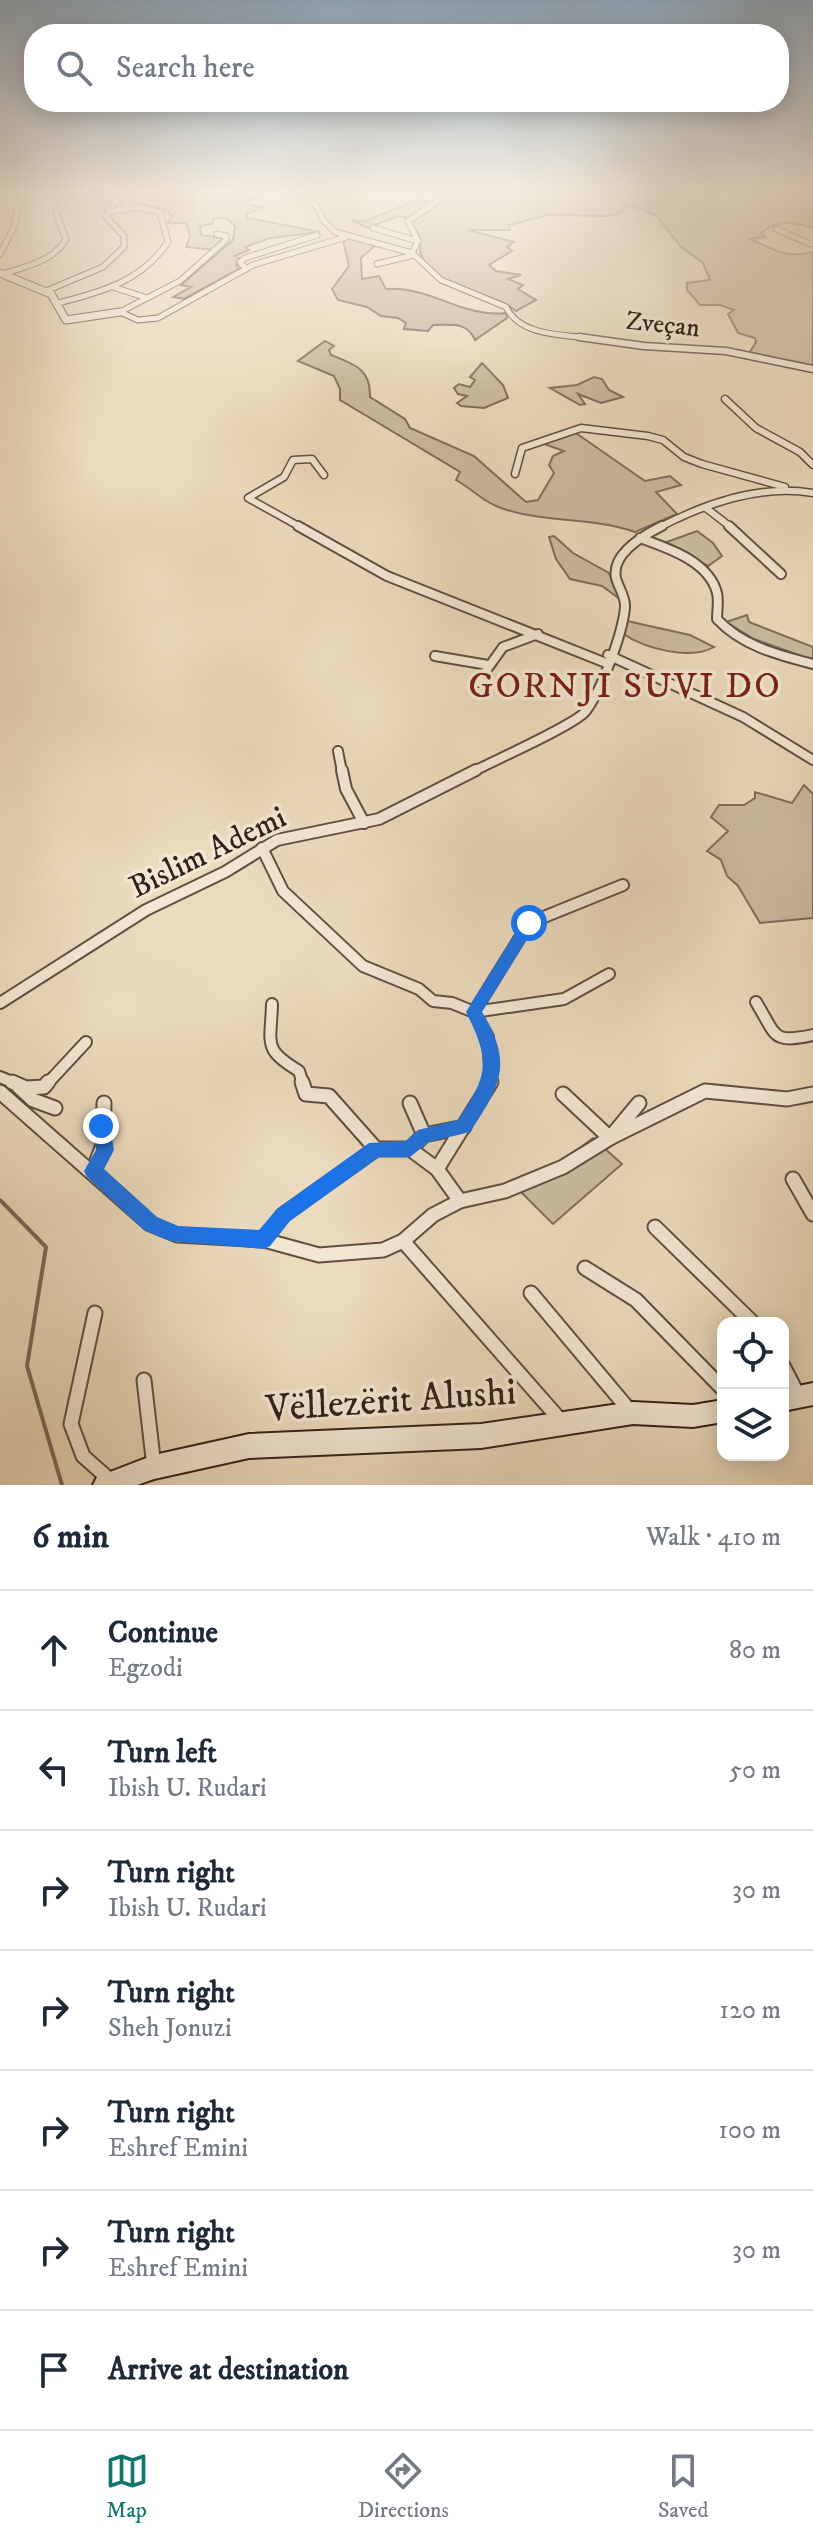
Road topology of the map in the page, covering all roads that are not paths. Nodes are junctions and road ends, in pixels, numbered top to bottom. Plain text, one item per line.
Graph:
1 (35, 259) edge
2 (112, 259) edge
3 (156, 259) edge
4 (206, 259) edge
5 (243, 259) edge
6 (276, 259) edge
7 (394, 259) edge
8 (419, 259) edge
9 (377, 264) dead end
10 (246, 269) junction
11 (1, 274) edge
12 (113, 287) junction
13 (46, 291) junction
14 (147, 298) junction
15 (58, 303) junction
16 (120, 312) junction
17 (813, 369) edge
18 (725, 399) dead end
19 (813, 465) edge
20 (515, 474) dead end
21 (324, 475) dead end
22 (785, 487) junction
23 (813, 493) edge
24 (706, 508) junction
25 (640, 538) junction
26 (781, 574) dead end
27 (538, 634) junction
28 (435, 656) dead end
29 (607, 659) junction
30 (813, 664) edge
31 (488, 665) junction
32 (478, 682) dead end
33 (338, 751) dead end
34 (813, 760) edge
35 (364, 823) junction
36 (262, 848) junction
37 (623, 885) dead end
38 (609, 974) dead end
39 (756, 1002) dead end
40 (0, 1003) edge
41 (272, 1004) dead end
42 (474, 1012) junction
43 (813, 1035) edge
44 (86, 1042) dead end
45 (0, 1077) edge
46 (17, 1085) junction
47 (0, 1092) edge
48 (563, 1094) dead end
49 (813, 1094) edge
50 (104, 1103) dead end
51 (410, 1103) dead end
52 (639, 1103) dead end
53 (55, 1108) dead end
54 (464, 1127) junction
55 (424, 1135) junction
56 (610, 1138) junction
57 (376, 1149) junction
58 (410, 1149) junction
59 (437, 1169) junction
60 (93, 1171) junction
61 (793, 1179) dead end
62 (460, 1201) junction
63 (813, 1214) edge
64 (655, 1227) dead end
65 (264, 1240) junction
66 (403, 1241) junction
67 (585, 1268) dead end
68 (531, 1293) dead end
69 (95, 1313) dead end
70 (747, 1317) edge
71 (789, 1375) edge
72 (144, 1380) dead end
73 (717, 1383) edge
74 (803, 1397) edge
75 (717, 1412) edge
76 (633, 1413) junction
77 (562, 1422) junction
78 (154, 1467) junction
79 (109, 1484) edge

1 - 11 street
2 - 13 street
3 - 12 street
4 - 14 street
5 - 10 street
6 - 10 street
7 - 9 street
8 - 17 street, Zveçan
10 - 16 street
11 - 13 street
12 - 14 street
12 - 15 street
13 - 15 street
14 - 16 street
15 - 16 street
18 - 19 street
20 - 22 street
21 - 27 street
22 - 23 street, Bislim Ademi
22 - 24 street, Bislim Ademi
24 - 25 street, Bislim Ademi
24 - 26 street
25 - 29 street, Bislim Ademi
25 - 30 street
27 - 29 street
27 - 31 street
28 - 31 street
29 - 34 street
29 - 35 street, Bislim Ademi
31 - 32 street
33 - 35 street
35 - 36 street, Bislim Ademi
36 - 40 street, Bislim Ademi
36 - 42 street
37 - 42 street
38 - 42 street
39 - 43 street
41 - 57 street
42 - 54 street
44 - 46 street
45 - 46 street
46 - 53 street
47 - 60 street
48 - 56 street
49 - 56 street
50 - 60 street
51 - 55 street
52 - 56 street
54 - 55 street
54 - 59 street
55 - 58 street
56 - 62 street
57 - 58 street
57 - 65 street
58 - 59 street
59 - 62 street
60 - 65 street
61 - 63 street
62 - 66 street
64 - 70 street
65 - 66 street
66 - 77 street
67 - 73 street
68 - 76 street
69 - 79 street, Vëllezërit Alushi
71 - 74 street
72 - 78 street
75 - 76 main road, Vëllezërit Alushi
76 - 77 main road, Vëllezërit Alushi
77 - 78 main road, Vëllezërit Alushi
78 - 79 main road, Vëllezërit Alushi

